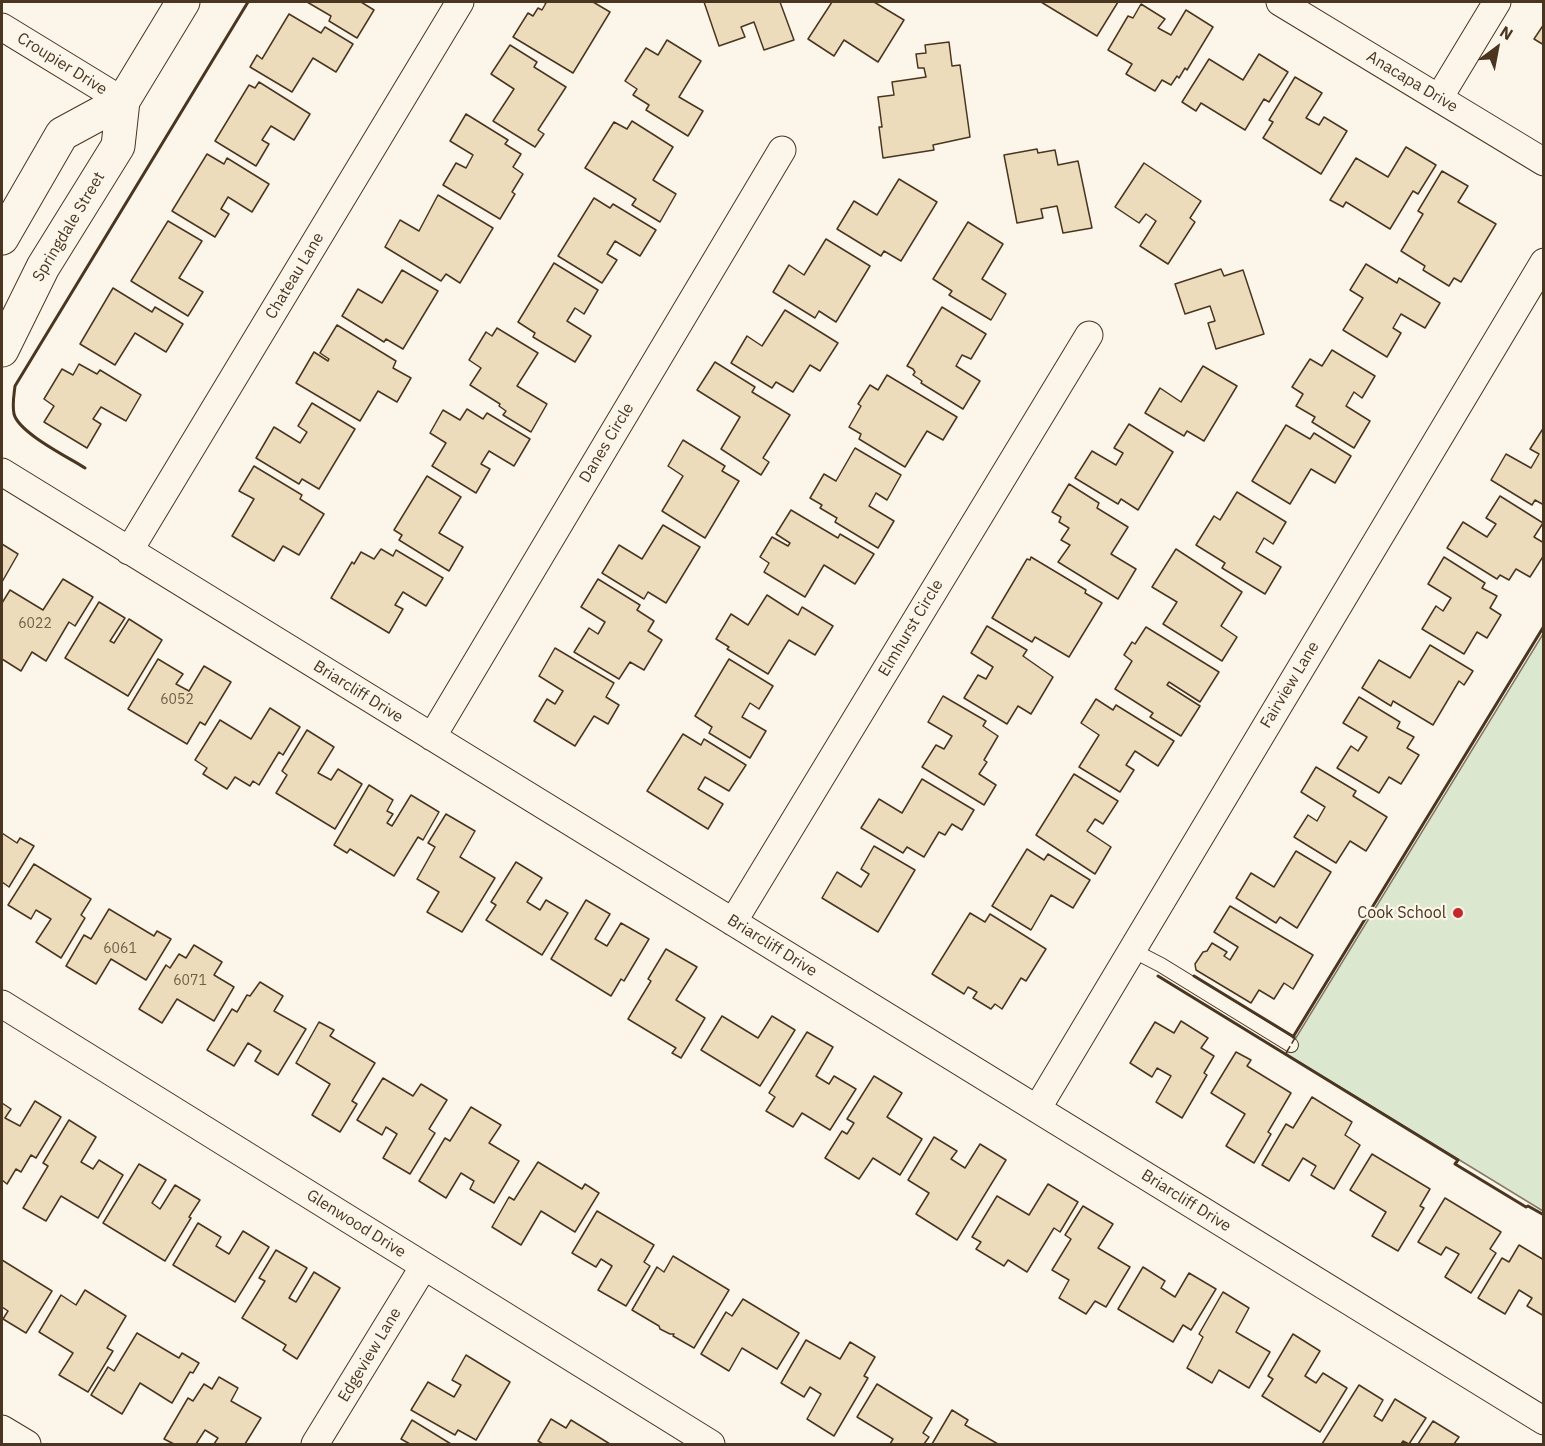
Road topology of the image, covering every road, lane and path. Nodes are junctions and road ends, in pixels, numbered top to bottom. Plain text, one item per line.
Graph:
1 (183, 2) edge
2 (460, 2) edge
3 (1280, 2) edge
4 (1497, 2) edge
5 (2, 27) edge
6 (1439, 98) junction
7 (123, 102) junction
8 (782, 150) dead end
9 (1544, 162) edge
10 (2, 238) edge
11 (1544, 262) edge
12 (1089, 335) dead end
13 (2, 350) edge
14 (2, 472) edge
15 (129, 551) junction
16 (432, 737) junction
17 (733, 922) junction
18 (1132, 950) junction
19 (2, 1004) edge
20 (1291, 1045) dead end
21 (1037, 1109) junction
22 (424, 1266) junction
23 (1544, 1420) edge
24 (2, 1429) edge
25 (27, 1444) edge
26 (315, 1444) edge
27 (711, 1444) edge

1 - 7 main road, Springdale Street
2 - 15 street, Chateau Lane
3 - 6 street, Anacapa Drive
4 - 6 street
5 - 7 street, Croupier Drive
6 - 9 street, Anacapa Drive
7 - 10 main road
7 - 13 main road, Springdale Street
8 - 16 street, Danes Circle
11 - 18 street, Fairview Lane
12 - 17 street, Elmhurst Circle
14 - 15 street, Briarcliff Drive
15 - 16 street, Briarcliff Drive
16 - 17 street, Briarcliff Drive
17 - 21 street, Briarcliff Drive
18 - 20 lane
18 - 21 street, Fairview Lane
19 - 22 street, Glenwood Drive
21 - 23 street, Briarcliff Drive
22 - 26 street, Edgeview Lane
22 - 27 street, Glenwood Drive
24 - 25 street

